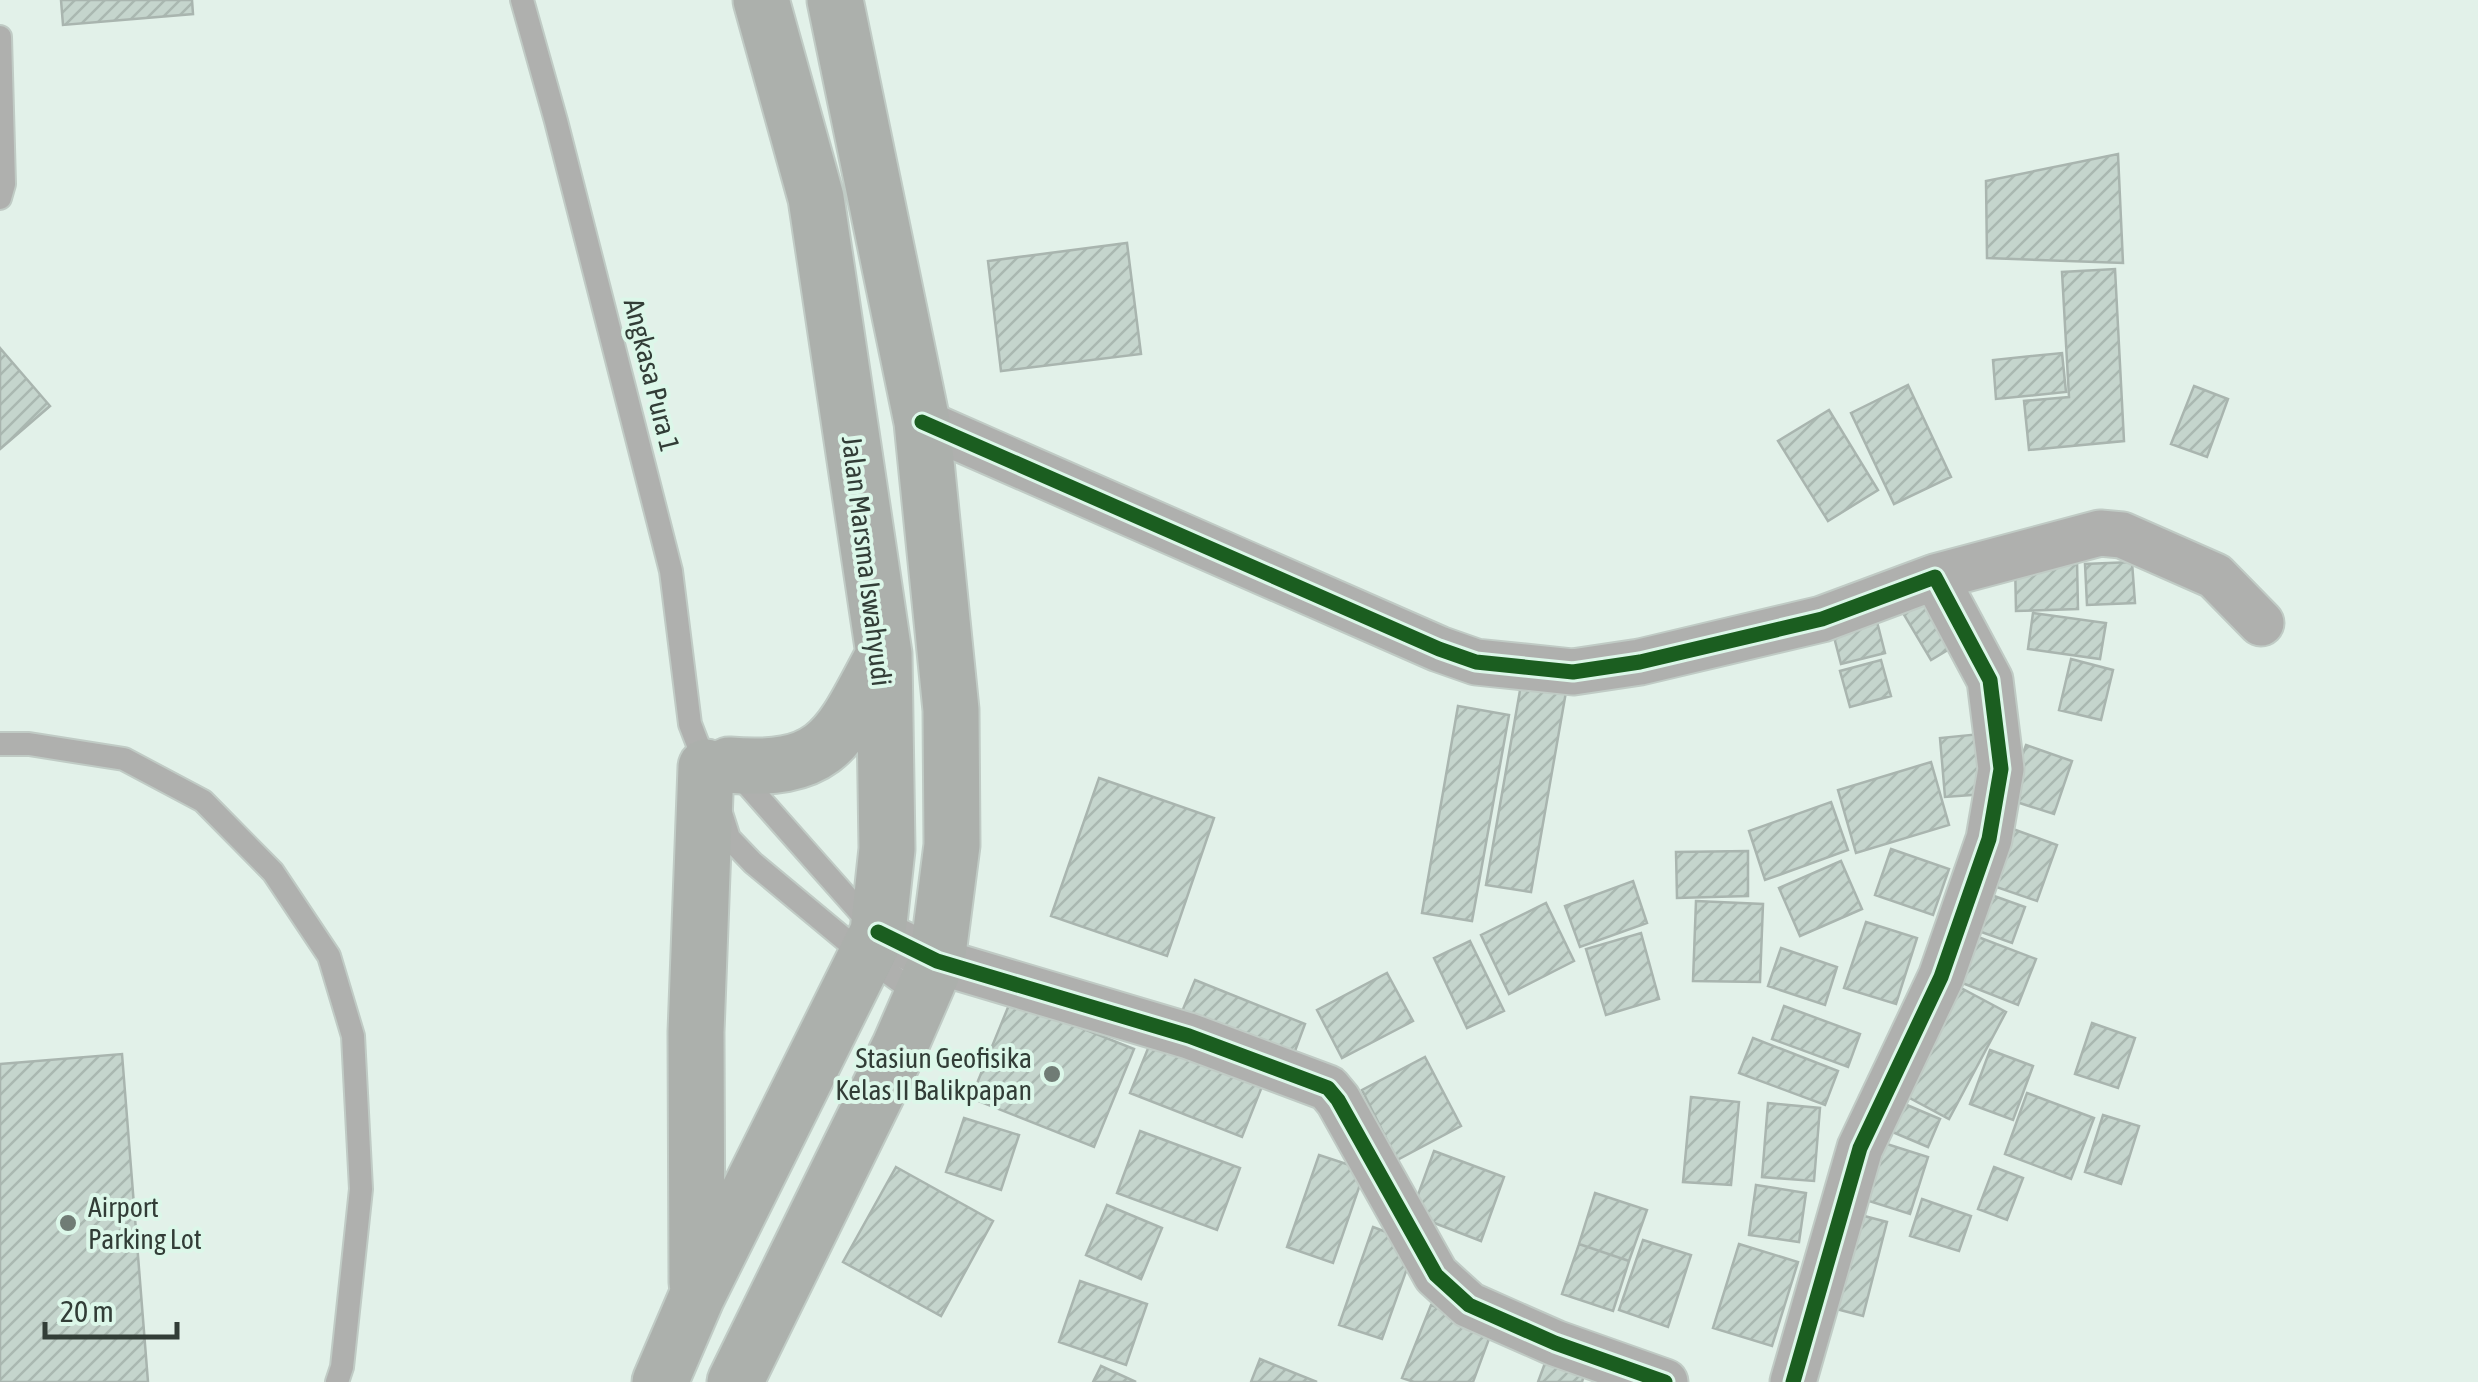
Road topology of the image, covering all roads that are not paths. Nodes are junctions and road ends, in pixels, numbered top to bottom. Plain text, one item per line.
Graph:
1 (522, 0) edge
2 (761, 0) edge
3 (835, 0) edge
4 (0, 38) edge
5 (0, 198) edge
6 (922, 422) junction
7 (1936, 578) junction
8 (2261, 623) dead end
9 (884, 654) junction
10 (0, 744) edge
11 (708, 752) junction
12 (872, 944) junction
13 (929, 979) junction
14 (811, 1066) junction
15 (877, 1095) junction
16 (697, 1296) junction
17 (1607, 1373) edge
18 (337, 1382) edge
19 (660, 1382) edge
20 (735, 1382) edge
21 (1665, 1382) edge
22 (1792, 1382) edge

1 - 11 lane, Angkasa Pura 1
2 - 9 highway, Jalan Marsma Iswahyudi
3 - 6 highway
4 - 5 lane
6 - 7 street
6 - 13 highway
7 - 8 street
7 - 22 street
9 - 11 highway
9 - 12 highway, Jalan Marsma Iswahyudi
10 - 18 lane
11 - 12 lane
11 - 12 lane, Angkasa Pura 1
11 - 16 highway
12 - 13 street
12 - 14 highway, Jalan Marsma Iswahyudi
13 - 15 highway
13 - 17 street
14 - 15 highway
14 - 16 highway, Jalan Marsma Iswahyudi
15 - 20 highway
16 - 19 highway, Jalan Marsma Iswahyudi
17 - 21 street

